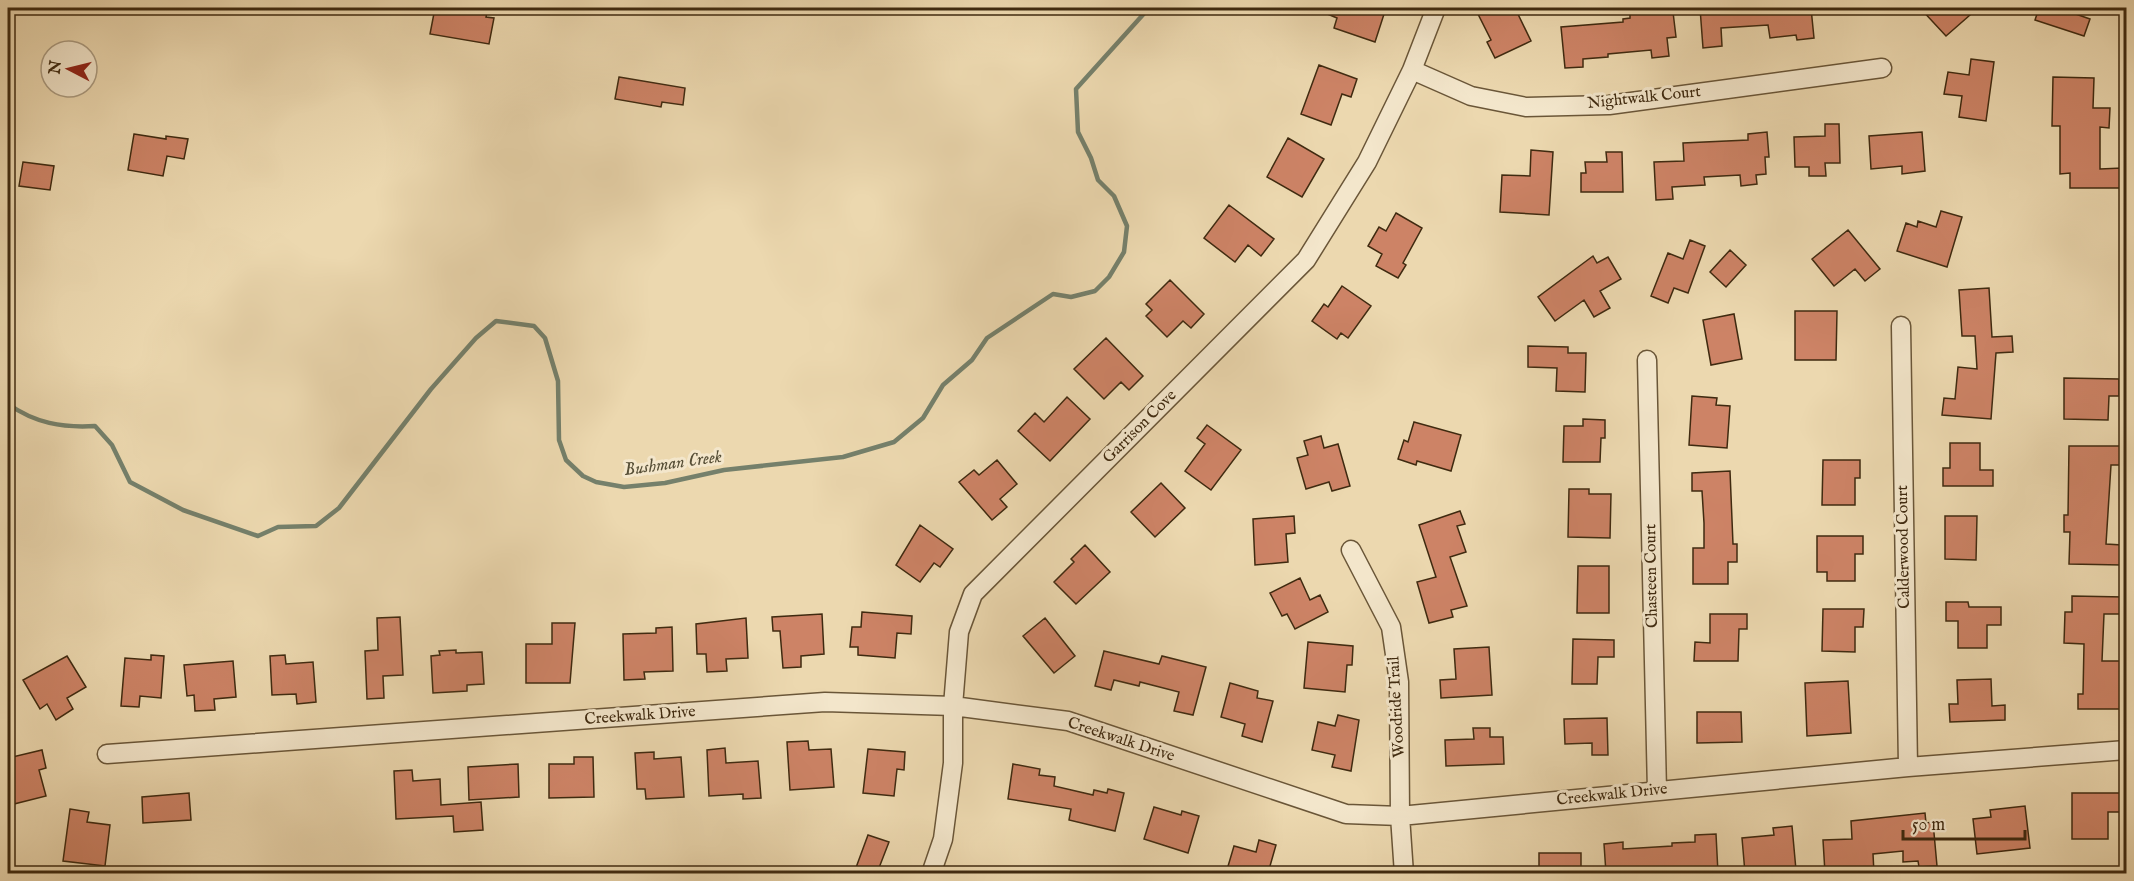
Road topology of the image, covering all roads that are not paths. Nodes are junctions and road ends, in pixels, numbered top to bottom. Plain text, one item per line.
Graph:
1 (1436, 8) edge
2 (1882, 68) dead end
3 (1412, 70) junction
4 (1901, 326) dead end
5 (1647, 360) dead end
6 (1351, 550) dead end
7 (953, 706) junction
8 (2127, 750) edge
9 (107, 754) dead end
10 (1908, 767) junction
11 (1657, 791) junction
12 (1400, 816) junction
13 (931, 873) edge
14 (1404, 873) edge

1 - 3 street, Garrison Cove
2 - 3 street, Nightwalk Court
3 - 7 street, Garrison Cove
4 - 10 street, Calderwood Court
5 - 11 street, Chasteen Court
6 - 12 street, Woodride Trail
7 - 9 street, Creekwalk Drive
7 - 12 street, Creekwalk Drive
7 - 13 street, Garrison Cove
8 - 10 street, Creekwalk Drive
10 - 11 street, Creekwalk Drive
11 - 12 street, Creekwalk Drive
12 - 14 street, Woodride Trail

